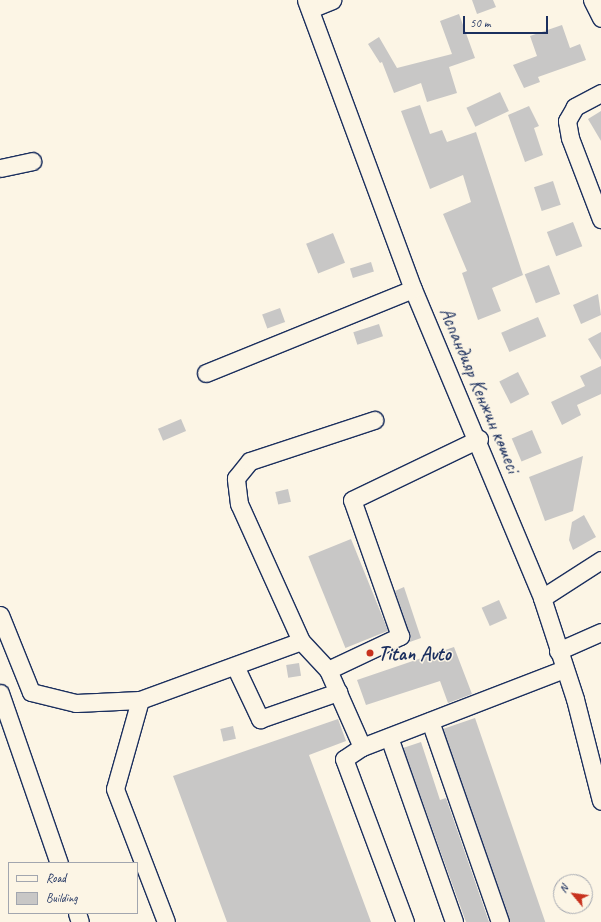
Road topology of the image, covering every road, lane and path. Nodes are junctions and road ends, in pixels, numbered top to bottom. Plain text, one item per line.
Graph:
1 (332, 0) edge
2 (592, 0) edge
3 (308, 5) edge
4 (601, 18) edge
5 (601, 93) edge
6 (32, 161) dead end
7 (0, 168) edge
8 (601, 219) edge
9 (413, 289) junction
10 (206, 373) dead end
11 (374, 420) dead end
12 (479, 439) junction
13 (601, 560) edge
14 (542, 598) junction
15 (0, 615) edge
16 (601, 632) edge
17 (301, 641) junction
18 (558, 651) junction
19 (235, 666) junction
20 (564, 669) junction
21 (328, 670) junction
22 (338, 692) junction
23 (0, 693) edge
24 (140, 700) junction
25 (430, 721) junction
26 (389, 737) junction
27 (362, 747) junction
28 (601, 801) edge
29 (59, 862) edge
30 (166, 922) edge
31 (405, 922) edge
32 (454, 922) edge
33 (500, 922) edge

1 - 3 street
2 - 4 street
3 - 9 street, Аспандияр Кенжин көшесі
5 - 8 street
6 - 7 street
9 - 10 street
9 - 12 street, Аспандияр Кенжин көшесі
11 - 17 street
12 - 14 street, Аспандияр Кенжин көшесі
12 - 21 street
13 - 14 street
14 - 18 street, Аспандияр Кенжин көшесі
15 - 24 street
16 - 18 street
17 - 19 street
17 - 21 street
18 - 20 street, Аспандияр Кенжин көшесі
19 - 22 street
19 - 24 street
20 - 25 street
20 - 28 street, Аспандияр Кенжин көшесі
21 - 22 street
22 - 27 street
23 - 29 street
24 - 30 street
25 - 26 street
25 - 33 street
26 - 27 street
26 - 32 street
27 - 31 street

